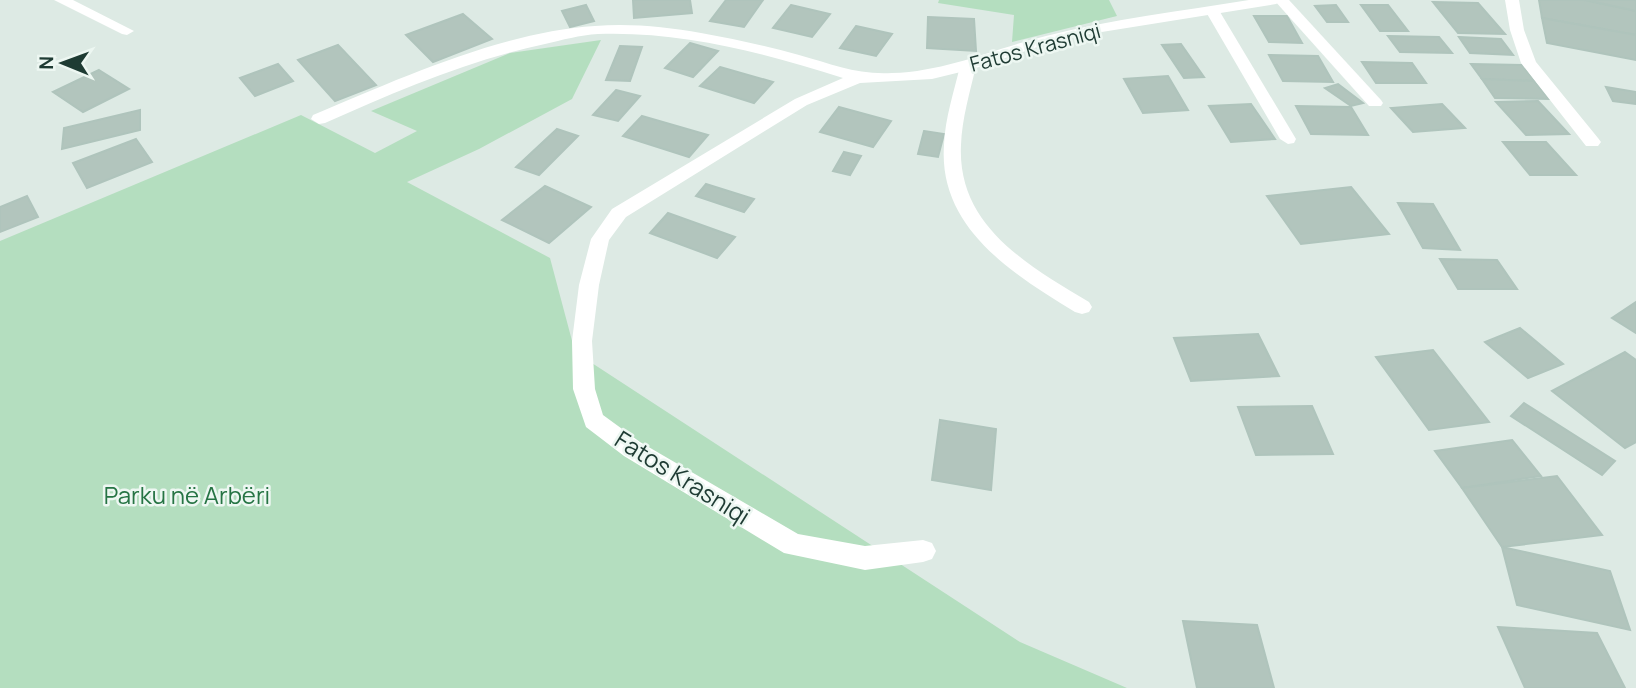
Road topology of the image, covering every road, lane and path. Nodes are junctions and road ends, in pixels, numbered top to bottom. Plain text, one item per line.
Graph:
1 (1279, 0) edge
2 (1512, 0) edge
3 (66, 1) edge
4 (1213, 12) junction
5 (127, 31) dead end
6 (968, 66) junction
7 (858, 78) junction
8 (1375, 103) dead end
9 (319, 119) dead end
10 (1288, 139) dead end
11 (1592, 142) dead end
12 (1082, 307) dead end
13 (923, 551) dead end

1 - 4 street, Fatos Krasniqi
1 - 8 street, Fatos Krasniqi
2 - 11 street
3 - 5 street
4 - 6 street, Fatos Krasniqi
4 - 10 street
6 - 7 street, Fatos Krasniqi
6 - 12 street
7 - 9 street, Fatos Krasniqi
7 - 13 street, Fatos Krasniqi

